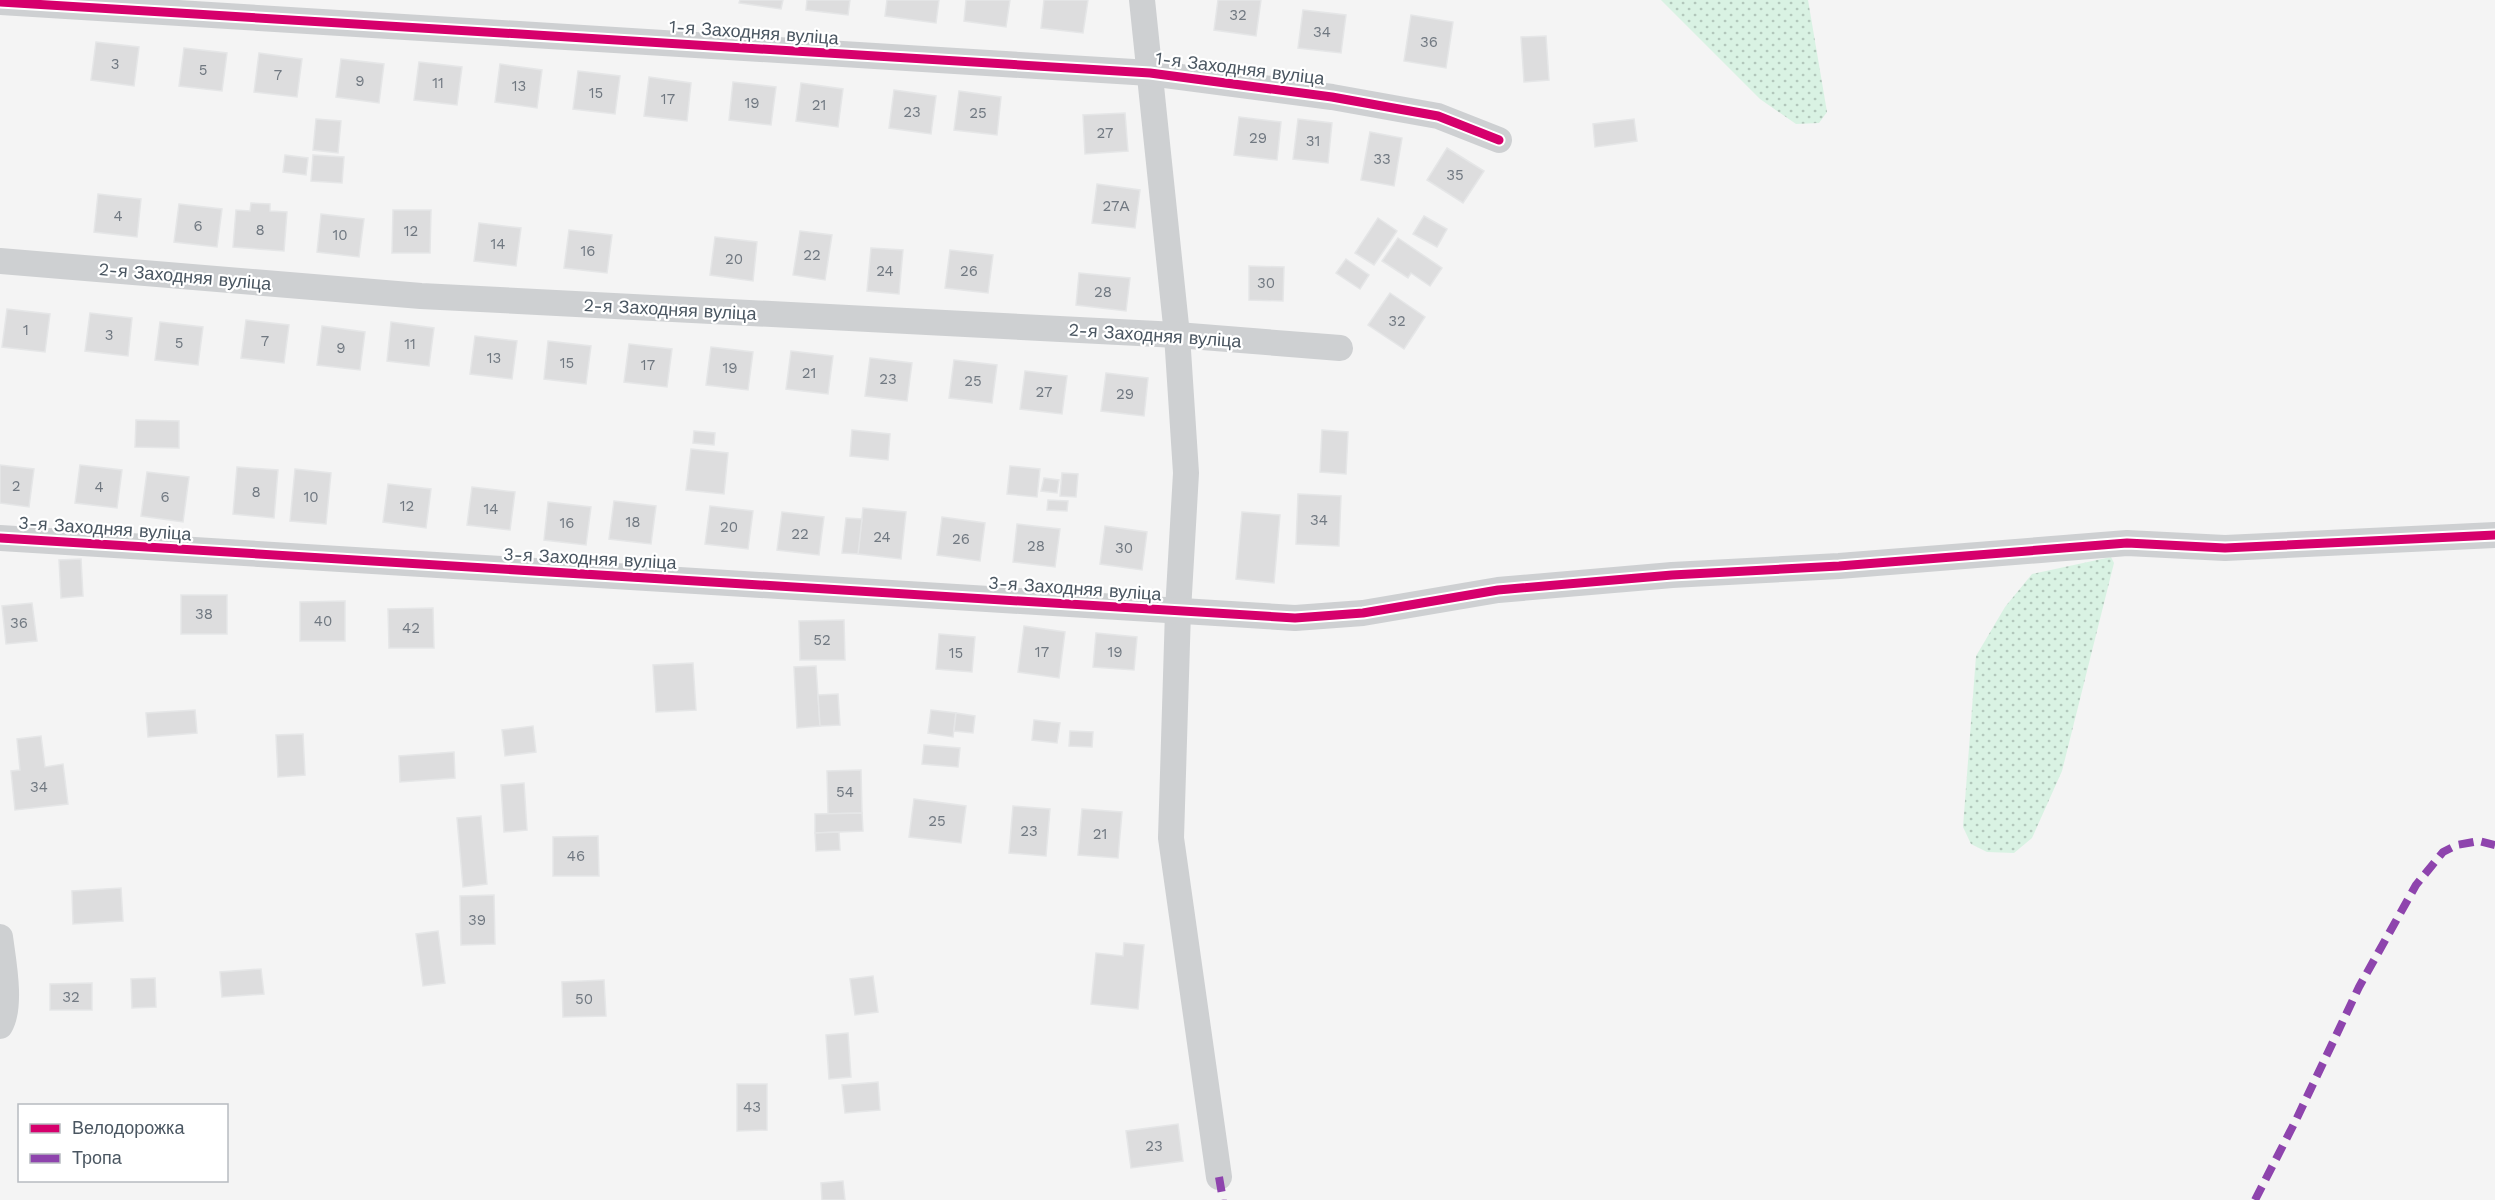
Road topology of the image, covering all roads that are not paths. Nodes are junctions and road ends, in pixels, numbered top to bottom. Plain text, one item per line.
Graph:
1 (1142, 0) edge
2 (0, 2) edge
3 (1150, 73) junction
4 (1499, 140) dead end
5 (0, 261) edge
6 (1177, 335) junction
7 (1340, 348) dead end
8 (2495, 535) edge
9 (0, 538) edge
10 (1178, 611) junction
11 (0, 937) edge
12 (0, 1026) edge
13 (1219, 1177) dead end

1 - 3 street
2 - 3 street, 1-я Заходняя вуліца
3 - 4 street, 1-я Заходняя вуліца
3 - 6 street
5 - 6 street, 2-я Заходняя вуліца
6 - 7 street, 2-я Заходняя вуліца
6 - 10 street
8 - 10 street, 3-я Заходняя вуліца
9 - 10 street, 3-я Заходняя вуліца
10 - 13 street
11 - 12 street

